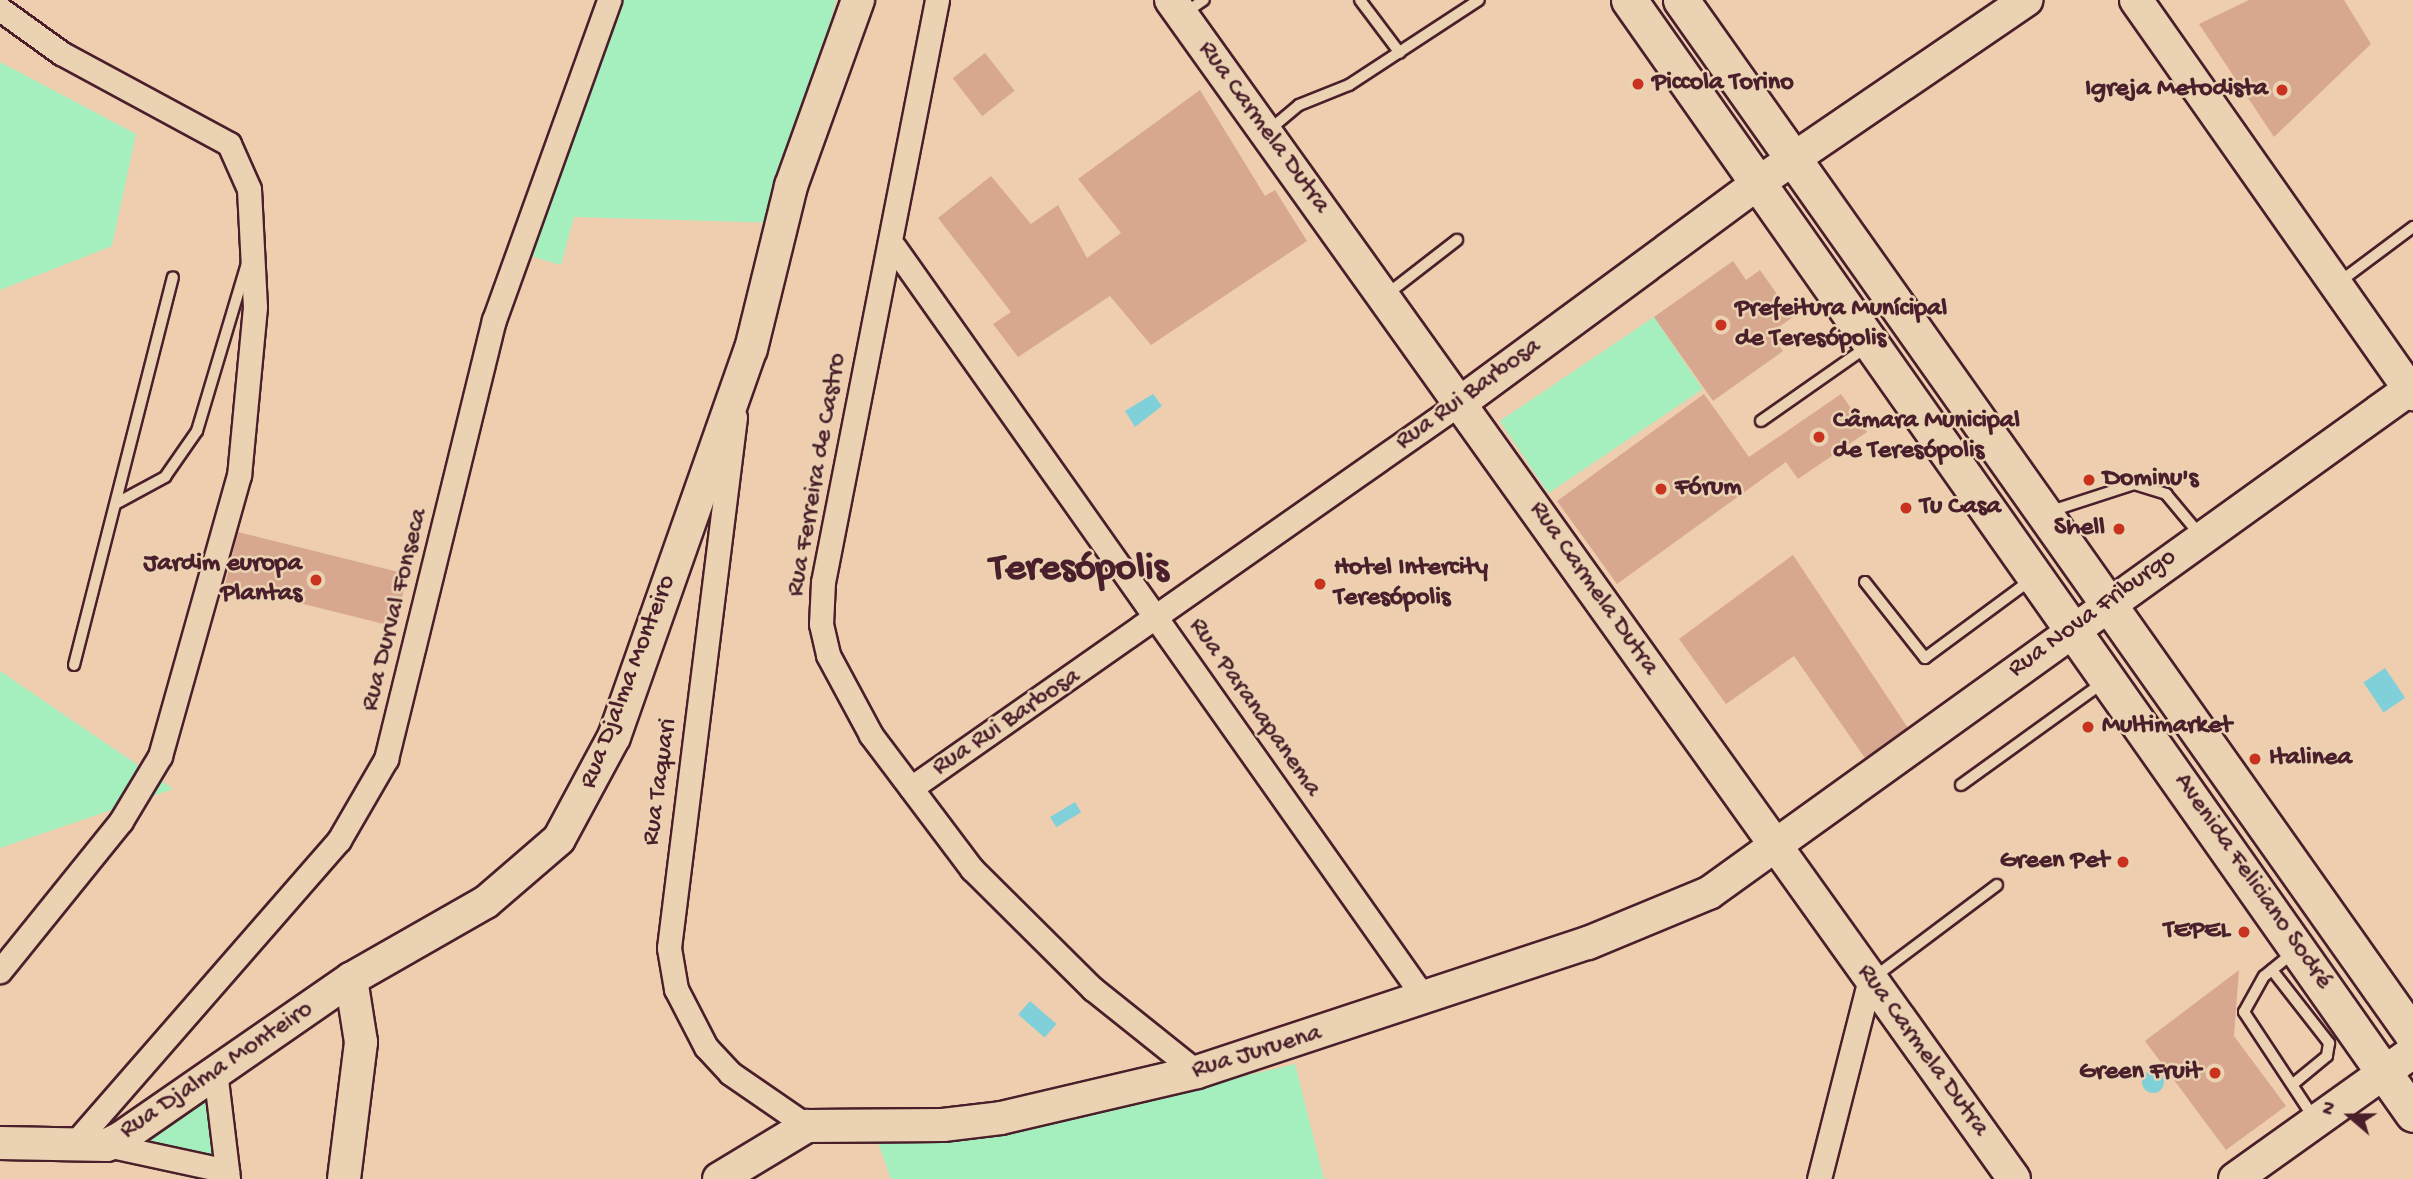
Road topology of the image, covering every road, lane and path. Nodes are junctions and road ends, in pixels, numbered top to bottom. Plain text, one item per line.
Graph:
1 (609, 0) edge
2 (858, 0) edge
3 (937, 0) edge
4 (1360, 0) edge
5 (1479, 0) edge
6 (1629, 0) edge
7 (1681, 0) edge
8 (2026, 0) edge
9 (2136, 0) edge
10 (1186, 5) edge
11 (0, 9) edge
12 (1400, 53) junction
13 (1266, 133) junction
14 (1796, 157) junction
15 (1758, 183) junction
16 (2413, 226) edge
17 (1457, 240) dead end
18 (254, 247) junction
19 (894, 247) junction
20 (173, 277) dead end
21 (2336, 285) junction
22 (1384, 297) junction
23 (1872, 343) junction
24 (736, 390) junction
25 (2412, 390) edge
26 (1460, 402) junction
27 (1761, 421) dead end
28 (117, 503) junction
29 (2048, 512) junction
30 (2201, 536) junction
31 (2037, 575) junction
32 (1865, 582) dead end
33 (2110, 599) junction
34 (1157, 620) junction
35 (2073, 626) junction
36 (74, 665) dead end
37 (2109, 678) junction
38 (1961, 785) dead end
39 (911, 788) junction
40 (1778, 849) junction
41 (1997, 885) dead end
42 (2299, 948) junction
43 (2272, 970) junction
44 (0, 971) edge
45 (351, 979) junction
46 (1870, 979) junction
47 (1423, 996) junction
48 (2413, 1035) edge
49 (2413, 1052) edge
50 (215, 1071) junction
51 (1197, 1072) junction
52 (2384, 1073) junction
53 (2292, 1085) junction
54 (2413, 1114) edge
55 (2316, 1121) junction
56 (807, 1126) junction
57 (0, 1143) edge
58 (73, 1145) junction
59 (107, 1145) junction
60 (2252, 1174) edge
61 (228, 1175) edge
62 (344, 1179) edge
63 (719, 1179) edge
64 (1819, 1179) edge
65 (2014, 1179) edge

1 - 58 street, Rua Durval Fonseca
2 - 24 street, Rua Djalma Monteiro
3 - 19 street, Rua Ferreira de Castro
4 - 12 lane
5 - 12 lane
6 - 15 main road, Avenida Feliciano Sodré
7 - 14 main road, Avenida Feliciano Sodré
8 - 14 street, Rua Rui Barbosa
9 - 21 street
10 - 13 street, Rua Carmela Dutra
11 - 18 street
12 - 13 lane
13 - 22 street, Rua Carmela Dutra
14 - 15 street, Rua Rui Barbosa
14 - 29 main road, Avenida Feliciano Sodré
15 - 23 main road, Avenida Feliciano Sodré
15 - 26 street, Rua Rui Barbosa
16 - 21 lane
17 - 22 lane
18 - 28 lane
18 - 44 street
19 - 34 street, Rua Paranapanema
19 - 39 street, Rua Ferreira de Castro
20 - 28 lane
21 - 25 street
22 - 26 street, Rua Carmela Dutra
23 - 27 lane
23 - 31 main road, Avenida Feliciano Sodré
24 - 45 street, Rua Djalma Monteiro
24 - 56 street, Rua Taquari
25 - 30 street, Rua Nova Friburgo
26 - 34 street, Rua Rui Barbosa
26 - 40 street, Rua Carmela Dutra
28 - 36 lane
29 - 30 lane
29 - 33 main road, Avenida Feliciano Sodré
30 - 33 street, Rua Nova Friburgo
31 - 32 lane
31 - 35 main road, Avenida Feliciano Sodré
33 - 35 street, Rua Nova Friburgo
33 - 48 main road, Avenida Feliciano Sodré
34 - 39 street, Rua Rui Barbosa
34 - 47 street, Rua Paranapanema
35 - 37 main road, Avenida Feliciano Sodré
35 - 40 street, Rua Nova Friburgo
37 - 38 lane
37 - 42 main road, Avenida Feliciano Sodré
39 - 51 street, Rua Ferreira de Castro
40 - 46 street, Rua Carmela Dutra
40 - 47 street, Rua Juruena
41 - 46 lane
42 - 43 lane
42 - 52 main road, Avenida Feliciano Sodré
43 - 53 lane
43 - 53 lane
45 - 50 street, Rua Djalma Monteiro
45 - 62 street
46 - 64 street
46 - 65 street, Rua Carmela Dutra
47 - 51 street, Rua Juruena
49 - 52 street
50 - 59 street, Rua Djalma Monteiro
50 - 61 street
51 - 56 street, Rua Juruena
52 - 54 main road, Avenida Feliciano Sodré
52 - 55 street
53 - 55 lane
55 - 60 street
56 - 63 street
57 - 58 street
58 - 59 street
59 - 61 street

